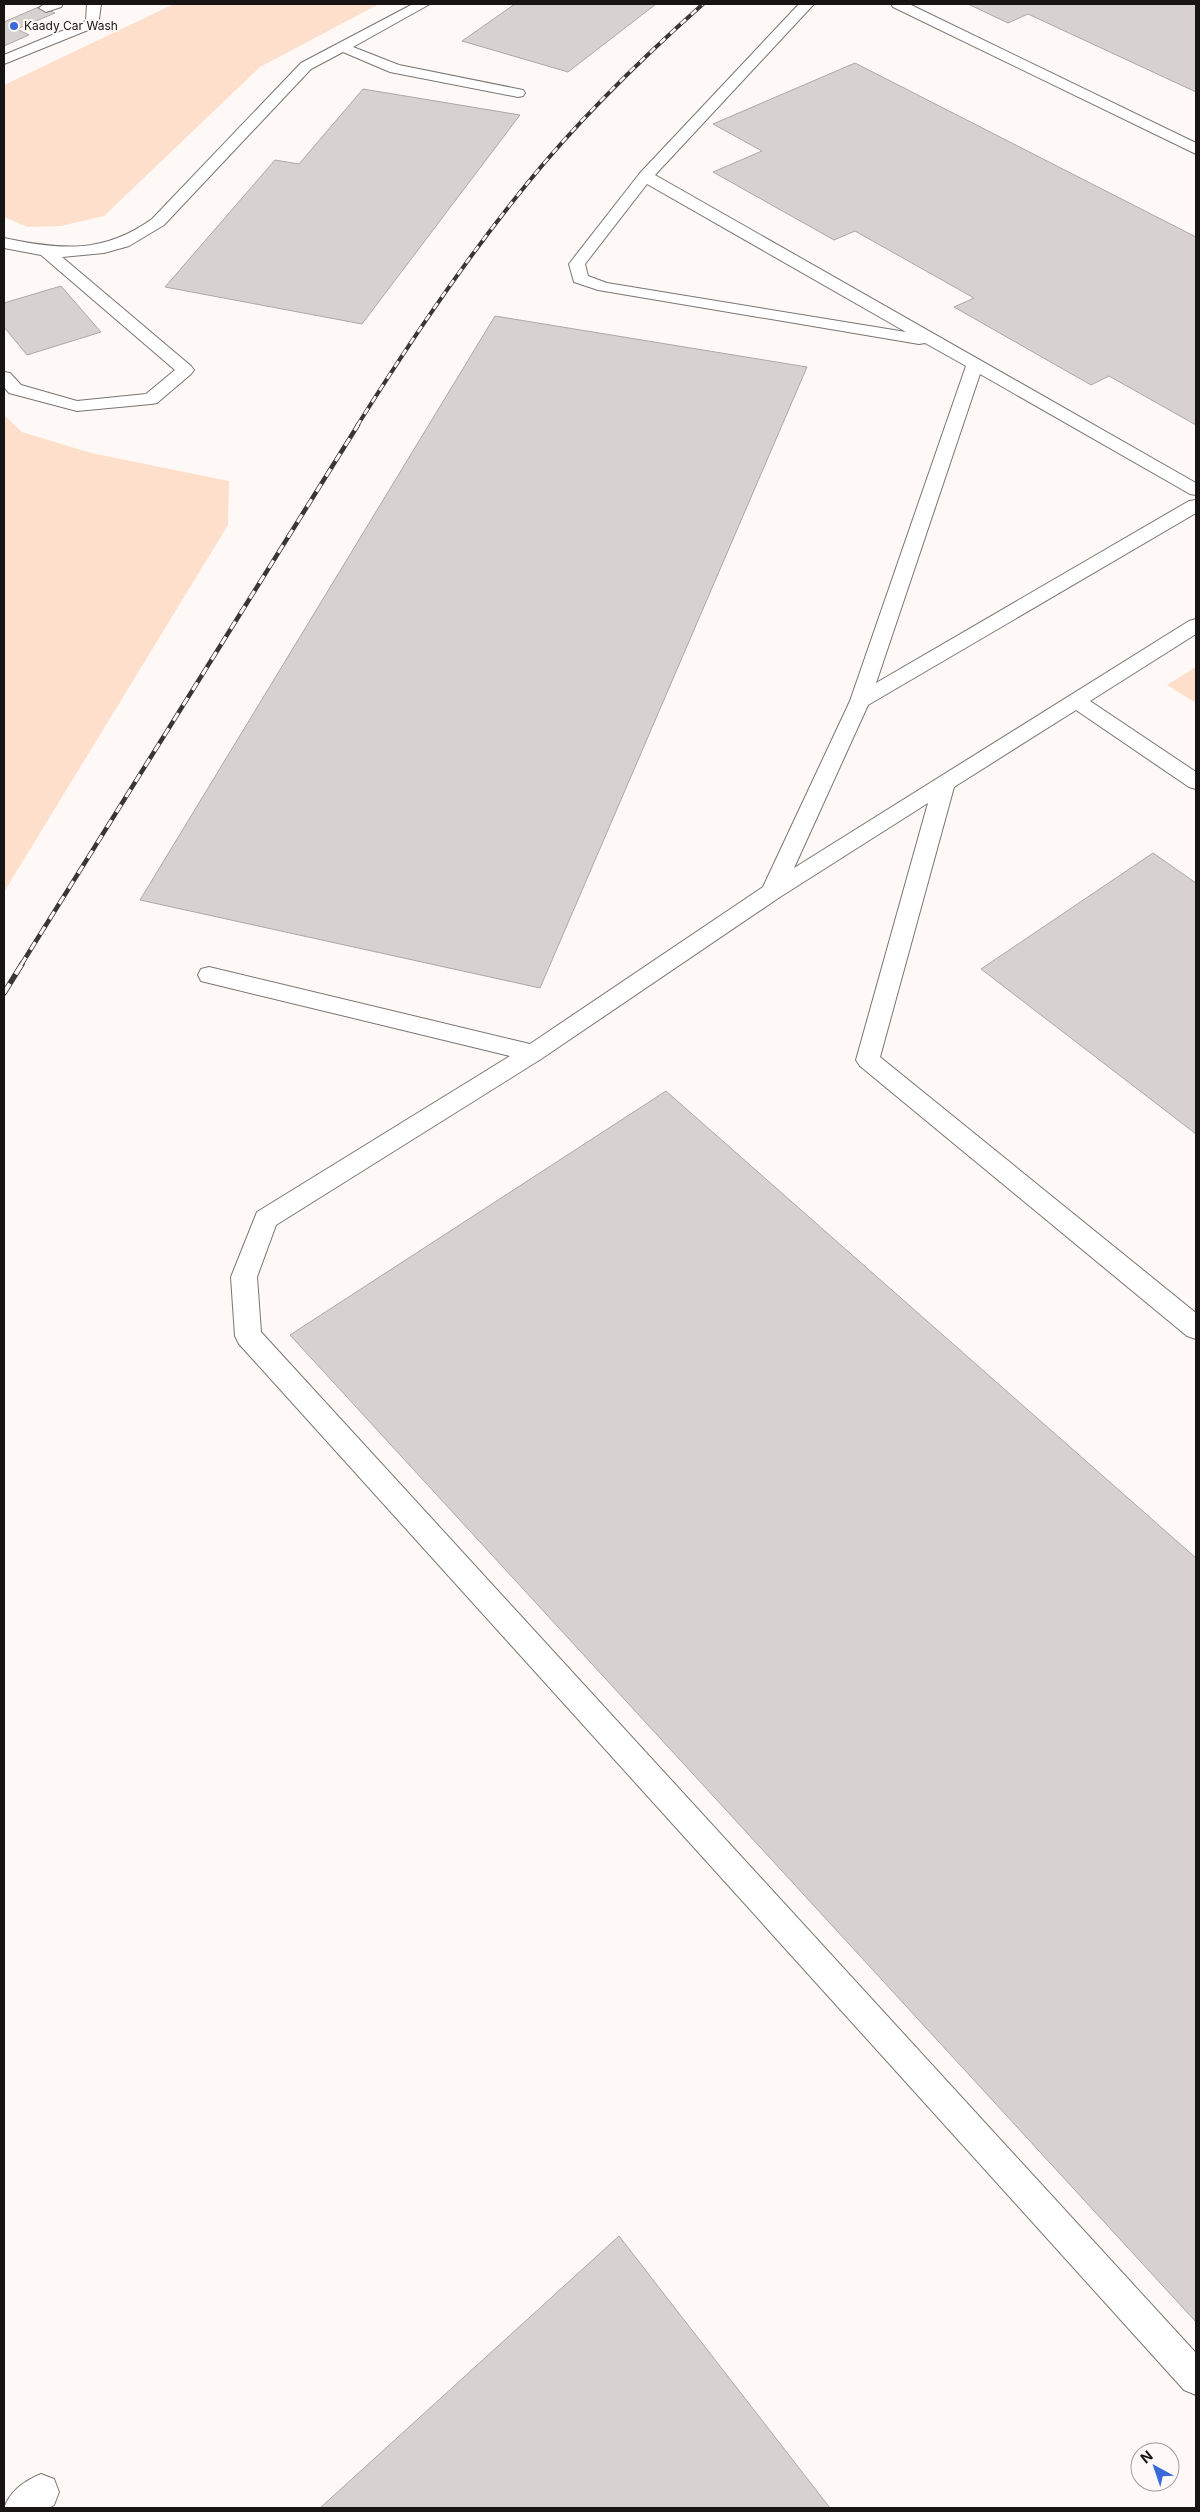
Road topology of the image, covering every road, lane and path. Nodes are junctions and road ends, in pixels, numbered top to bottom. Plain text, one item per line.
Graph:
1 (94, 4) edge
2 (423, 4) edge
3 (807, 4) edge
4 (898, 4) edge
5 (342, 47) junction
6 (4, 60) edge
7 (518, 93) dead end
8 (1196, 149) edge
9 (644, 176) junction
10 (4, 243) edge
11 (48, 253) junction
12 (936, 341) junction
13 (975, 364) junction
14 (4, 377) edge
15 (1196, 490) edge
16 (1196, 505) edge
17 (1196, 625) edge
18 (1075, 700) junction
19 (860, 701) junction
20 (1196, 782) edge
21 (944, 785) junction
22 (772, 892) junction
23 (208, 975) dead end
24 (533, 1053) junction
25 (1196, 1328) edge
26 (1196, 2378) edge

1 - 6 lane
2 - 5 lane
3 - 9 lane
4 - 8 lane
5 - 7 lane
5 - 11 lane
9 - 12 lane
9 - 12 lane
10 - 11 lane
11 - 14 lane
12 - 13 lane
13 - 15 lane
13 - 19 lane
16 - 19 lane
17 - 18 lane
18 - 20 lane
18 - 21 lane
19 - 22 lane
21 - 22 lane
21 - 25 lane
22 - 24 lane
23 - 24 lane
24 - 26 lane

